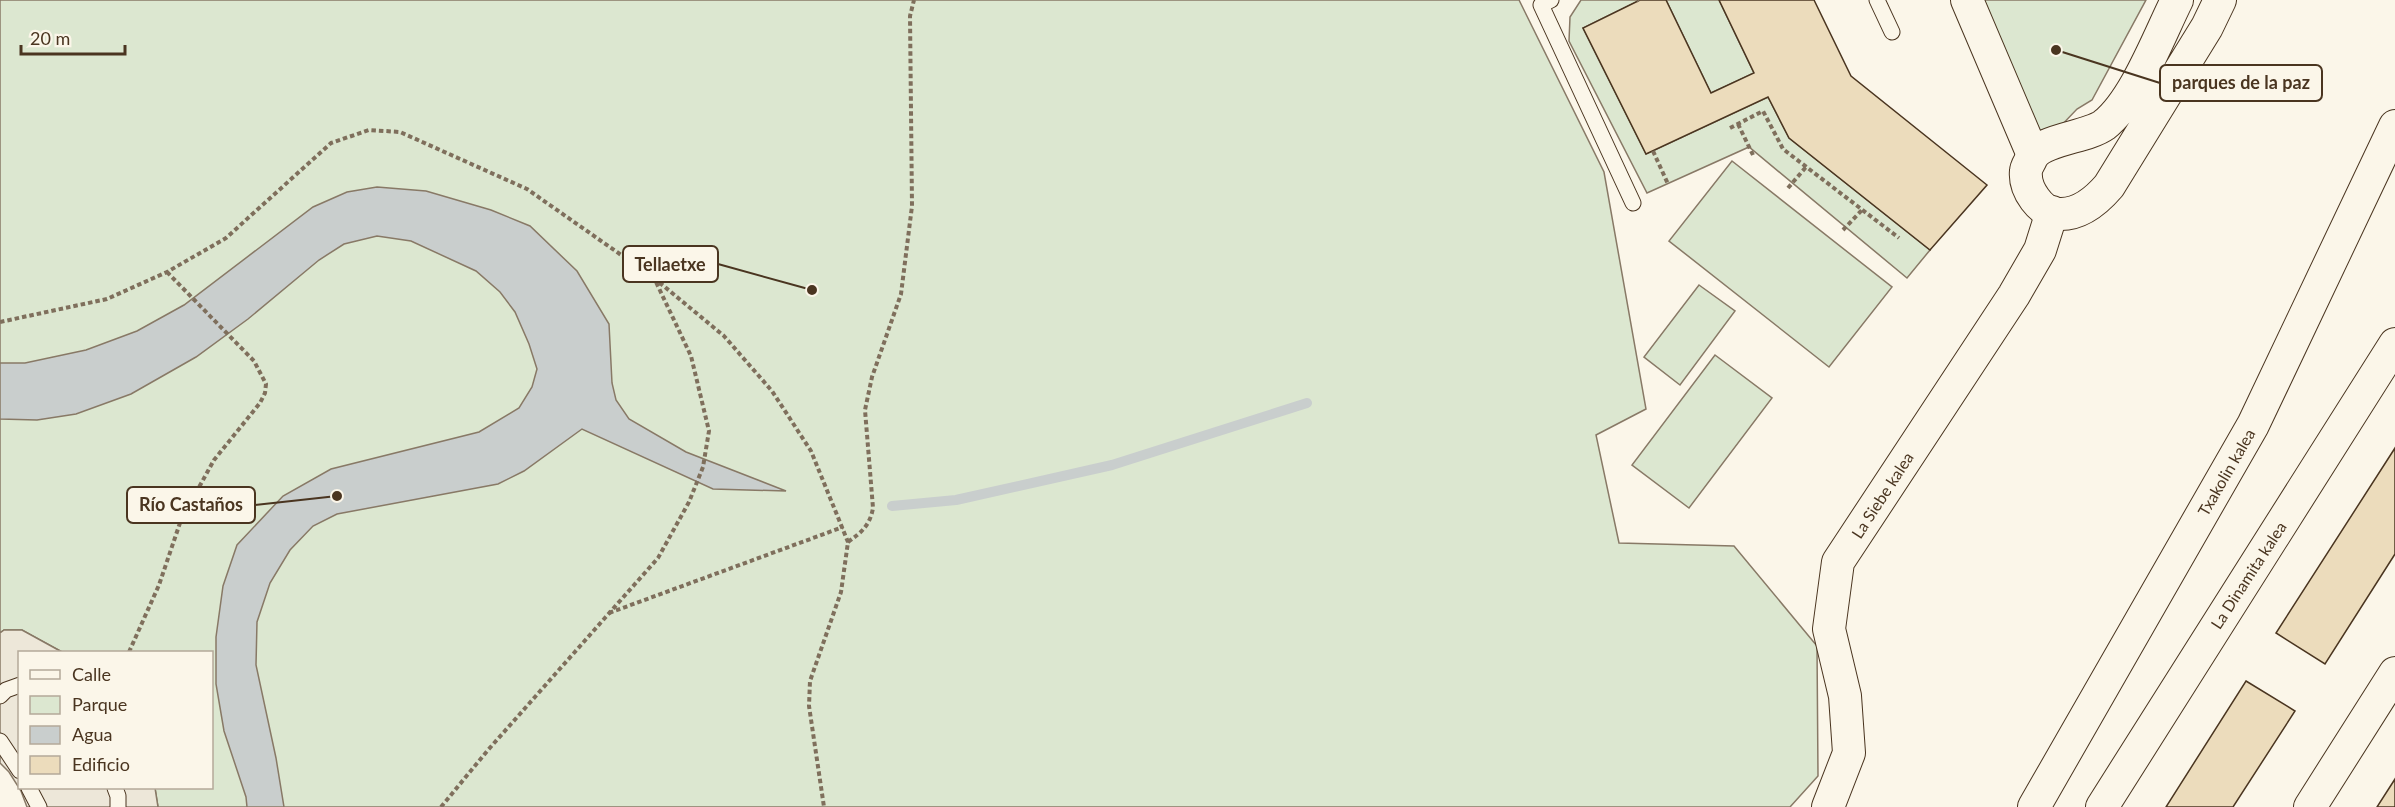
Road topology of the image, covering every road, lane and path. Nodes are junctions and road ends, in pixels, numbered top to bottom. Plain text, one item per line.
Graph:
1 (914, 0) edge
2 (1551, 0) edge
3 (1877, 0) edge
4 (1967, 0) edge
5 (2177, 0) edge
6 (2220, 0) edge
7 (1892, 32) dead end
8 (1738, 124) junction
9 (2395, 126) edge
10 (1730, 128) dead end
11 (1653, 151) dead end
12 (2033, 155) junction
13 (1753, 156) dead end
14 (1806, 167) junction
15 (1668, 184) dead end
16 (1788, 188) dead end
17 (1634, 203) dead end
18 (1862, 210) junction
19 (2052, 212) junction
20 (1843, 230) dead end
21 (1899, 238) dead end
22 (167, 272) junction
23 (654, 278) junction
24 (0, 322) edge
25 (2395, 344) edge
26 (843, 527) junction
27 (848, 542) junction
28 (609, 613) junction
29 (129, 651) edge
30 (2395, 673) edge
31 (18, 686) edge
32 (0, 696) edge
33 (0, 741) edge
34 (18, 768) edge
35 (30, 789) edge
36 (115, 789) edge
37 (39, 807) edge
38 (118, 807) edge
39 (441, 807) edge
40 (824, 807) edge
41 (1828, 807) edge
42 (2034, 807) edge
43 (2102, 807) edge
44 (2310, 807) edge

1 - 27 path
2 - 17 lane
3 - 7 lane
4 - 12 street
5 - 12 street
6 - 19 street
8 - 10 path
8 - 13 path
8 - 14 path
9 - 42 street, Txakolin kalea
11 - 15 path
12 - 19 street
14 - 16 path
14 - 18 path
18 - 20 path
18 - 21 path
19 - 41 street, La Siebe kalea
22 - 23 path
22 - 24 path
22 - 29 path
23 - 26 path
23 - 28 path
25 - 43 street, La Dinamita kalea
26 - 27 path
26 - 28 path
27 - 40 path
28 - 39 path
30 - 44 street
31 - 32 lane
33 - 34 lane
35 - 37 lane
36 - 38 lane

